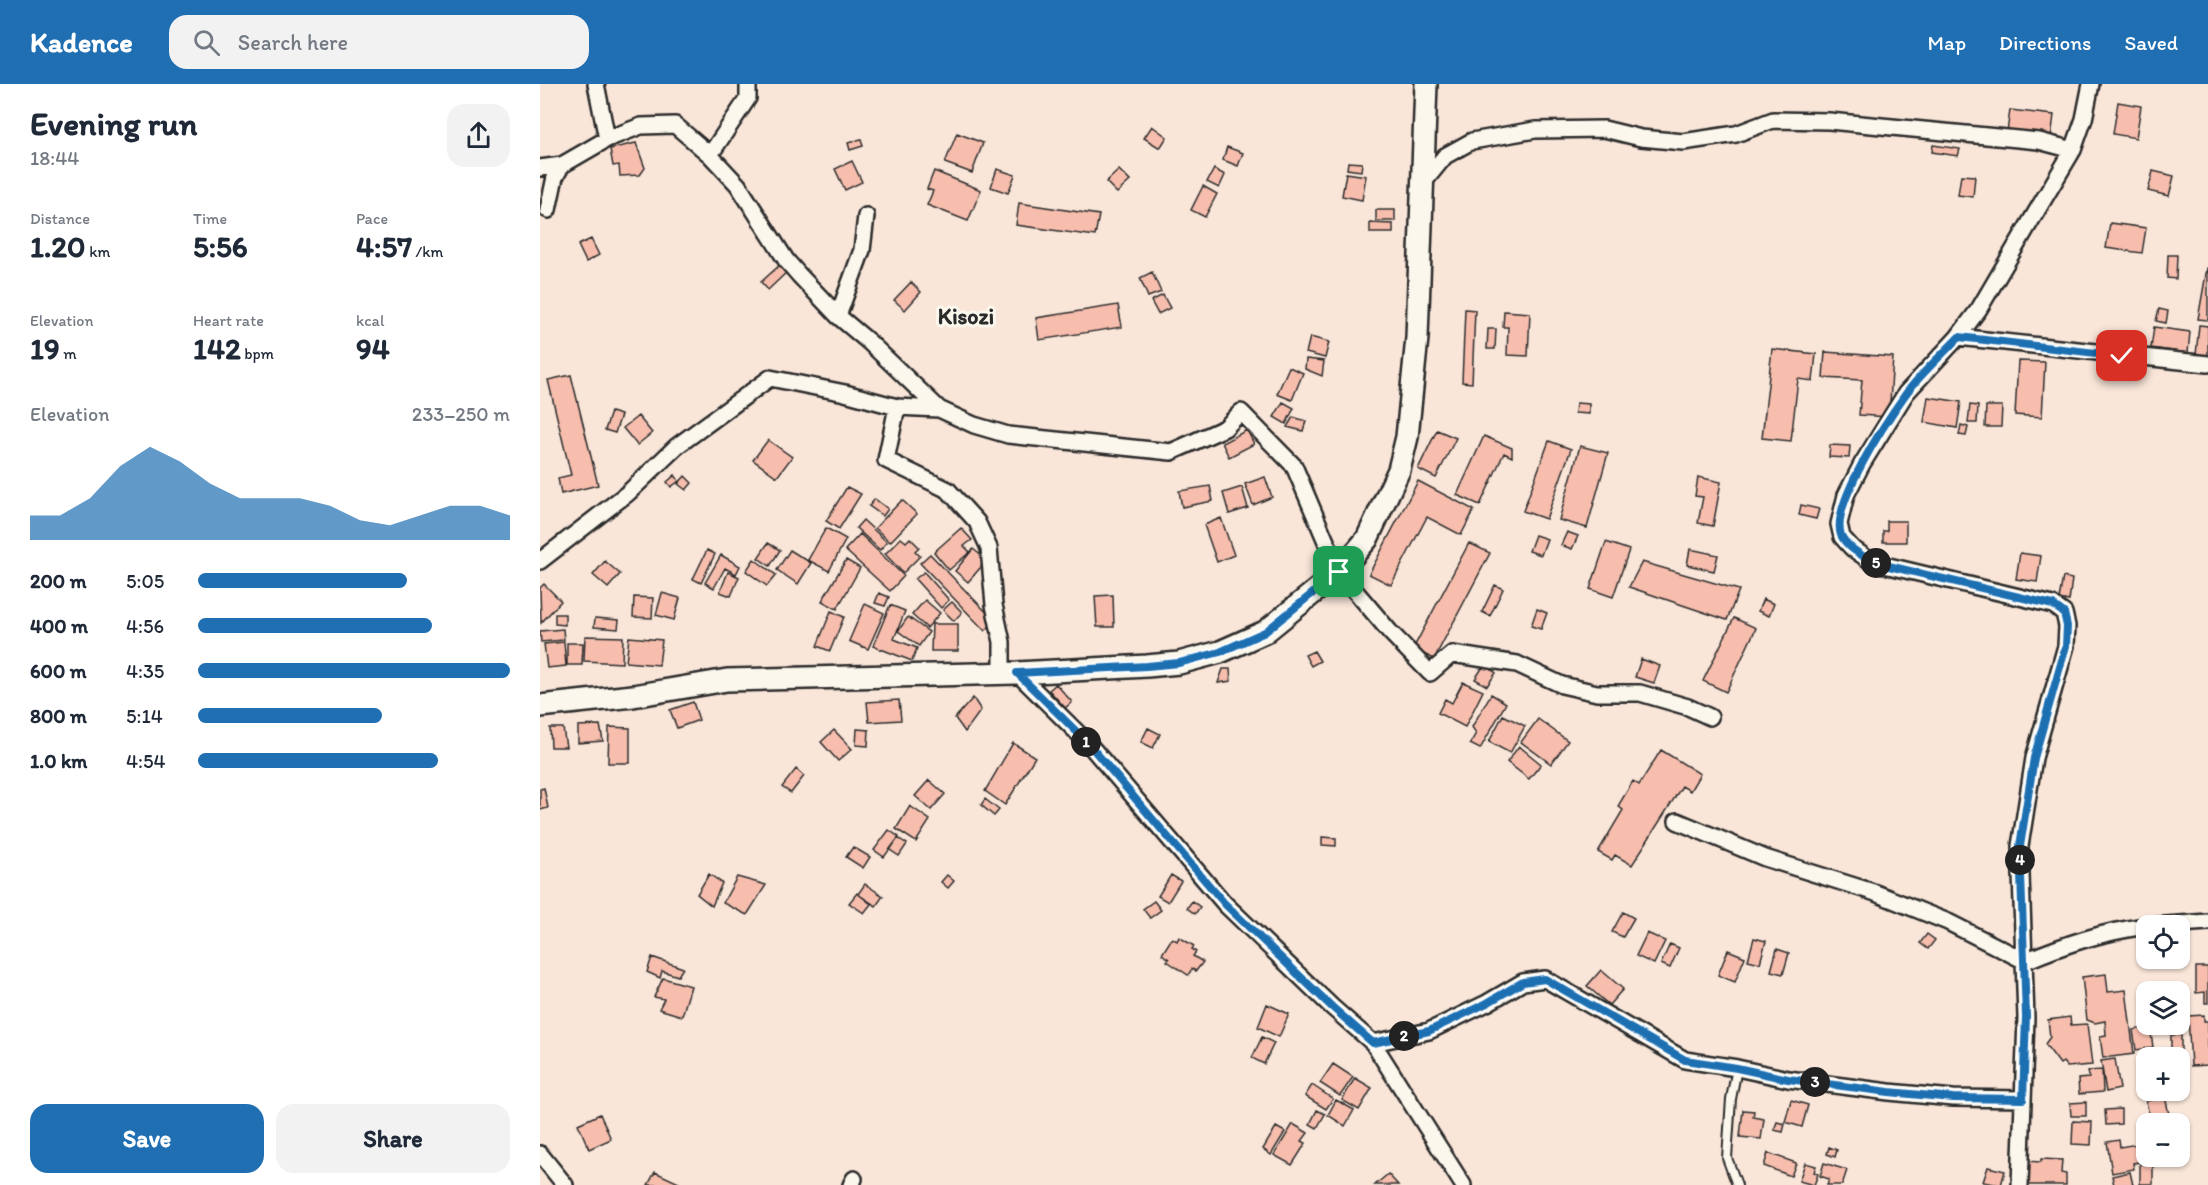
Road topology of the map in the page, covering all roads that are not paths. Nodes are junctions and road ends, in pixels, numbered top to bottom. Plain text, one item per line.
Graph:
1 (596, 84) edge
2 (748, 84) edge
3 (1426, 84) edge
4 (2091, 84) edge
5 (607, 139) junction
6 (2073, 150) junction
7 (710, 155) junction
8 (562, 165) junction
9 (540, 168) edge
10 (1423, 183) junction
11 (548, 210) dead end
12 (866, 216) dead end
13 (838, 316) junction
14 (1959, 337) junction
15 (2208, 364) edge
16 (897, 407) junction
17 (939, 410) junction
18 (540, 561) edge
19 (1339, 572) junction
20 (1009, 673) junction
21 (540, 706) edge
22 (1710, 717) dead end
23 (1677, 820) dead end
24 (2208, 922) edge
25 (2190, 923) edge
26 (2136, 928) edge
27 (2025, 961) junction
28 (1373, 1043) junction
29 (1737, 1068) junction
30 (2023, 1099) junction
31 (540, 1154) edge
32 (564, 1185) edge
33 (1463, 1185) edge
34 (1737, 1185) edge
35 (2020, 1185) edge

1 - 5 street
2 - 7 street
3 - 10 street
4 - 6 street
5 - 7 street
5 - 8 street
6 - 10 street
6 - 14 street
7 - 13 street
8 - 9 street
8 - 11 street
10 - 19 street
12 - 13 street
13 - 17 street
14 - 15 street
14 - 27 street
16 - 17 street
16 - 18 street
16 - 20 street
17 - 19 street
19 - 20 street
19 - 22 street
20 - 21 street
20 - 28 street
23 - 27 street
24 - 25 street
26 - 27 street
27 - 30 street
28 - 29 street
28 - 33 street
29 - 30 street
29 - 34 lane
30 - 35 street
31 - 32 street

